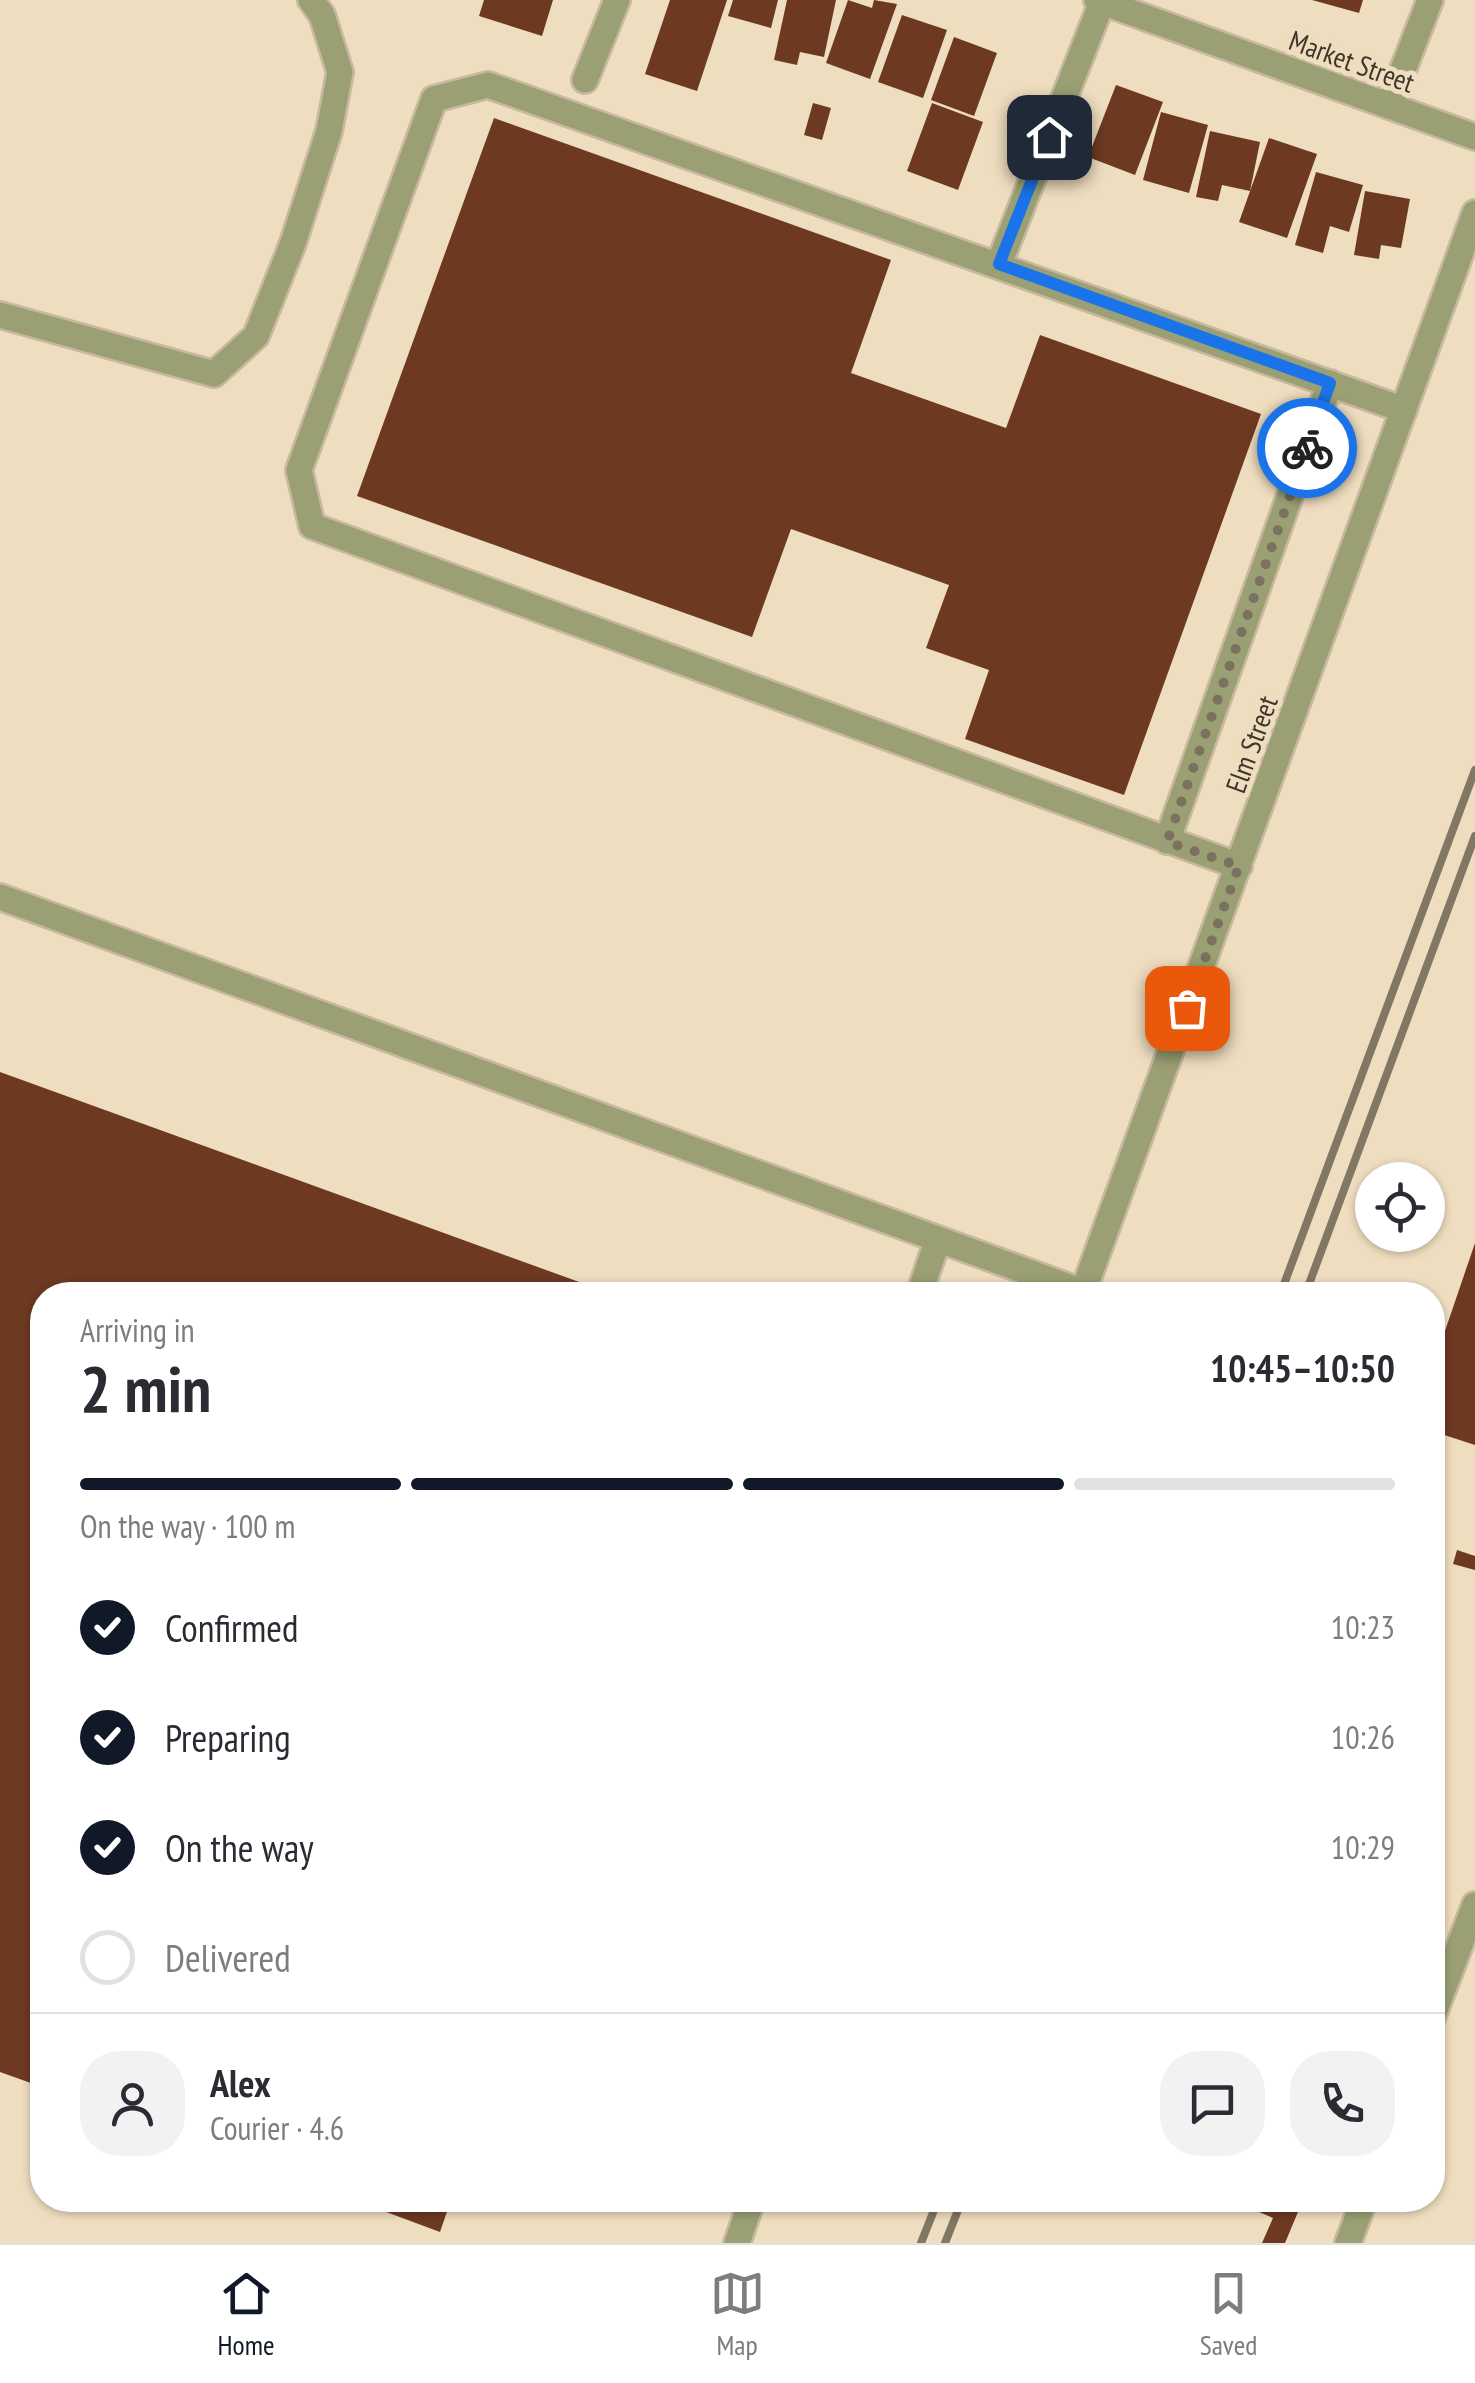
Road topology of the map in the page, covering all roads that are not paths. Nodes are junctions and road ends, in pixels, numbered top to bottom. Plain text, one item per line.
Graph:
1 (311, 0) edge
2 (617, 0) edge
3 (1430, 0) edge
4 (1099, 1) edge
5 (584, 80) dead end
6 (1389, 106) junction
7 (1475, 137) edge
8 (1475, 213) edge
9 (999, 264) junction
10 (0, 315) edge
11 (1330, 383) junction
12 (1404, 410) junction
13 (1167, 842) junction
14 (1239, 866) junction
15 (0, 897) edge
16 (938, 1239) junction
17 (923, 1282) edge
18 (1051, 1282) edge
19 (1087, 1282) edge
20 (1475, 1906) edge
21 (1445, 1984) edge
22 (748, 2212) edge
23 (1360, 2212) edge
24 (737, 2243) edge
25 (1348, 2243) edge

1 - 10 street
2 - 5 street
3 - 6 street
4 - 6 street, Market Street
4 - 9 street
6 - 7 street, Market Street
8 - 12 street, Elm Street
9 - 11 street
9 - 13 street
11 - 12 street
11 - 13 street, Elm Street
12 - 14 street, Elm Street
13 - 14 street
14 - 19 street, Elm Street
15 - 16 street
16 - 17 street
16 - 18 street
20 - 21 street
22 - 24 street
23 - 25 street

